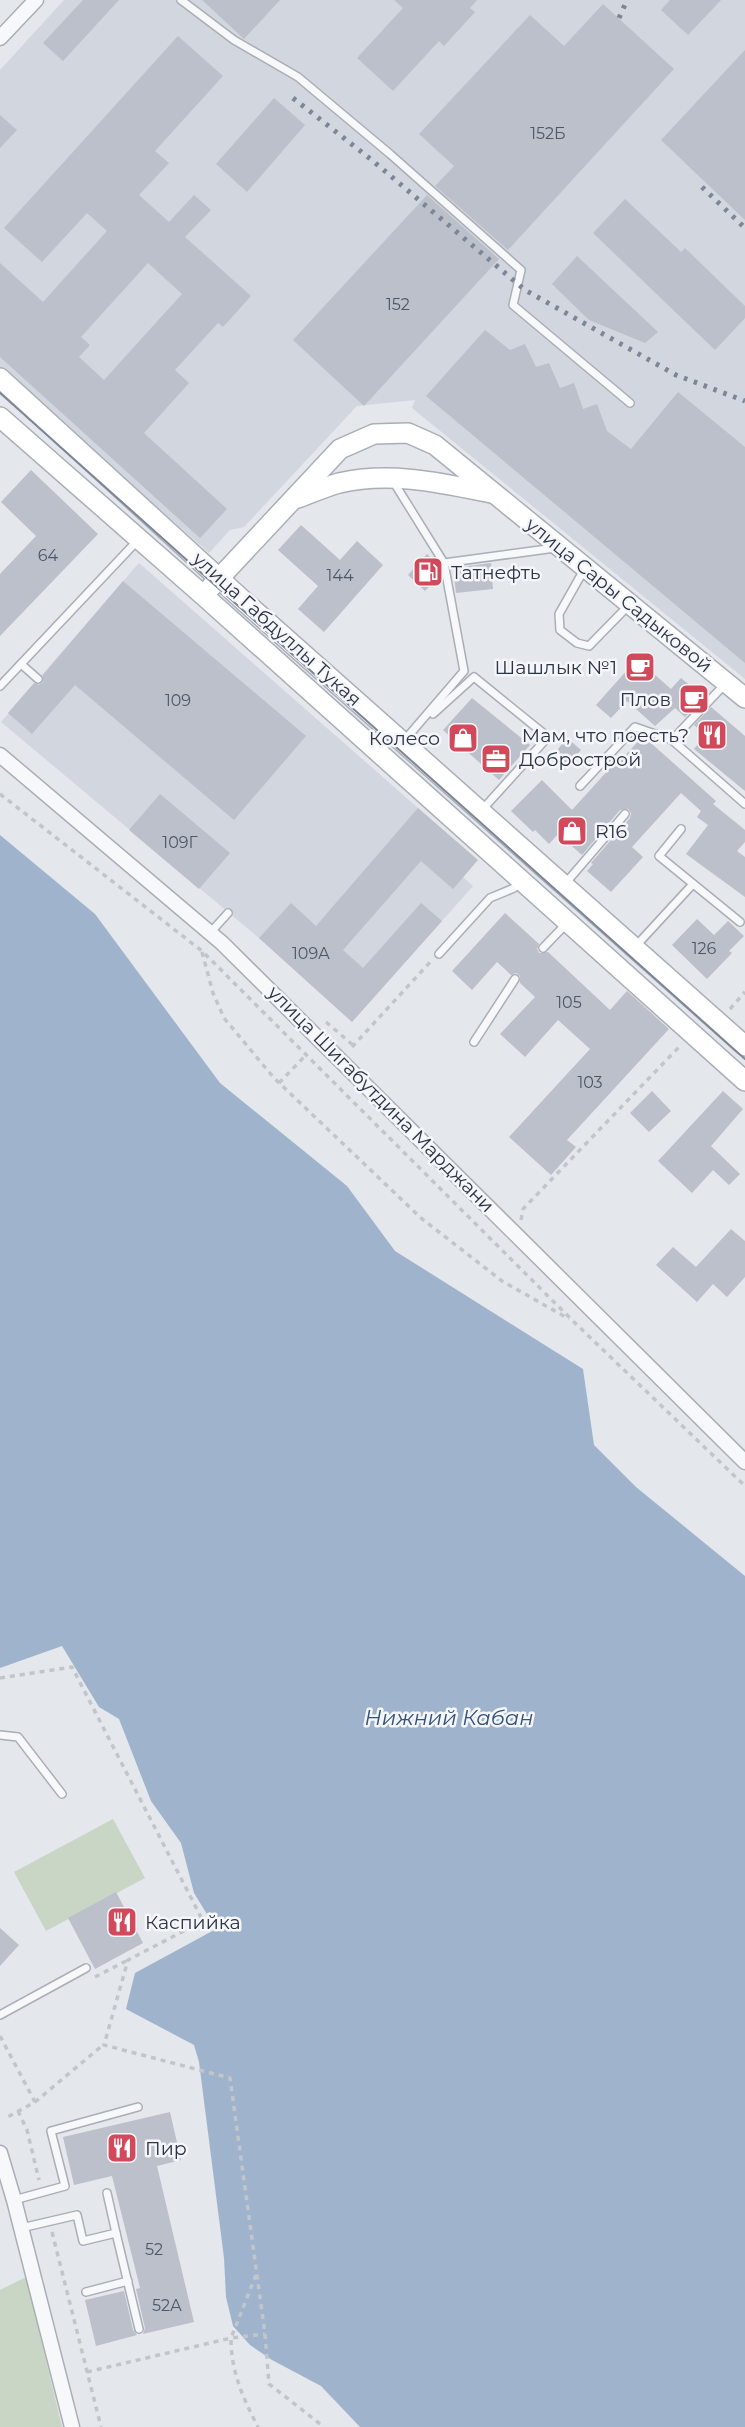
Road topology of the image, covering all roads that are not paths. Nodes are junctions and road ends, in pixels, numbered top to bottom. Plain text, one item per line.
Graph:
1 (36, 0) edge
2 (181, 0) edge
3 (0, 38) edge
4 (0, 379) edge
5 (630, 402) dead end
6 (0, 417) edge
7 (390, 478) junction
8 (492, 493) junction
9 (295, 498) junction
10 (139, 540) junction
11 (559, 547) junction
12 (444, 564) junction
13 (585, 568) junction
14 (220, 577) junction
15 (204, 596) junction
16 (630, 604) junction
17 (21, 664) junction
18 (38, 679) dead end
19 (727, 683) junction
20 (0, 686) edge
21 (745, 698) edge
22 (408, 737) junction
23 (672, 740) junction
24 (0, 755) edge
25 (580, 786) dead end
26 (745, 804) edge
27 (481, 811) junction
28 (625, 814) dead end
29 (681, 829) dead end
30 (520, 880) junction
31 (693, 884) junction
32 (564, 885) junction
33 (228, 913) dead end
34 (568, 922) junction
35 (740, 922) dead end
36 (210, 933) junction
37 (634, 947) junction
38 (543, 948) dead end
39 (439, 954) road end
40 (515, 979) dead end
41 (474, 1042) dead end
42 (745, 1046) edge
43 (745, 1081) edge
44 (745, 1462) edge
45 (0, 1735) edge
46 (62, 1794) dead end
47 (86, 1968) dead end
48 (0, 2015) edge
49 (138, 2107) dead end
50 (0, 2153) edge
51 (107, 2193) dead end
52 (14, 2200) junction
53 (22, 2228) junction
54 (116, 2234) junction
55 (128, 2281) junction
56 (86, 2292) dead end
57 (139, 2329) dead end
58 (72, 2427) edge

1 - 3 street
2 - 5 lane
4 - 14 main road, улица Габдуллы Тукая
6 - 10 main road, улица Габдуллы Тукая
7 - 8 main road, улица Сары Садыковой
7 - 9 main road, улица Сары Садыковой
7 - 12 lane
8 - 9 main road, улица Сары Садыковой
8 - 11 main road, улица Сары Садыковой
9 - 14 main road, улица Сары Садыковой
10 - 15 main road, улица Габдуллы Тукая
10 - 17 lane
11 - 12 lane
11 - 13 main road, улица Сары Садыковой
12 - 22 lane
13 - 16 main road, улица Сары Садыковой
13 - 16 lane
14 - 15 main road, улица Сары Садыковой
14 - 22 main road, улица Габдуллы Тукая
15 - 30 main road, улица Габдуллы Тукая
16 - 19 main road, улица Сары Садыковой
17 - 18 lane
17 - 20 lane
19 - 21 main road, улица Сары Садыковой
19 - 23 lane
22 - 27 main road, улица Габдуллы Тукая
22 - 27 lane
23 - 25 lane
23 - 26 lane
24 - 36 street, улица Шигабутдина Марджани
27 - 32 main road, улица Габдуллы Тукая
28 - 32 lane
29 - 31 lane
30 - 34 main road, улица Габдуллы Тукая
30 - 39 lane
31 - 35 lane
31 - 37 lane
32 - 37 main road, улица Габдуллы Тукая
33 - 36 lane
34 - 38 lane
34 - 43 main road, улица Габдуллы Тукая
36 - 44 street, улица Шигабутдина Марджани
37 - 42 main road, улица Габдуллы Тукая
40 - 41 lane
45 - 46 lane
47 - 48 lane
49 - 52 lane
50 - 52 street
51 - 54 lane
52 - 53 street
53 - 54 lane
53 - 58 street
54 - 55 lane
55 - 56 lane
55 - 57 lane

